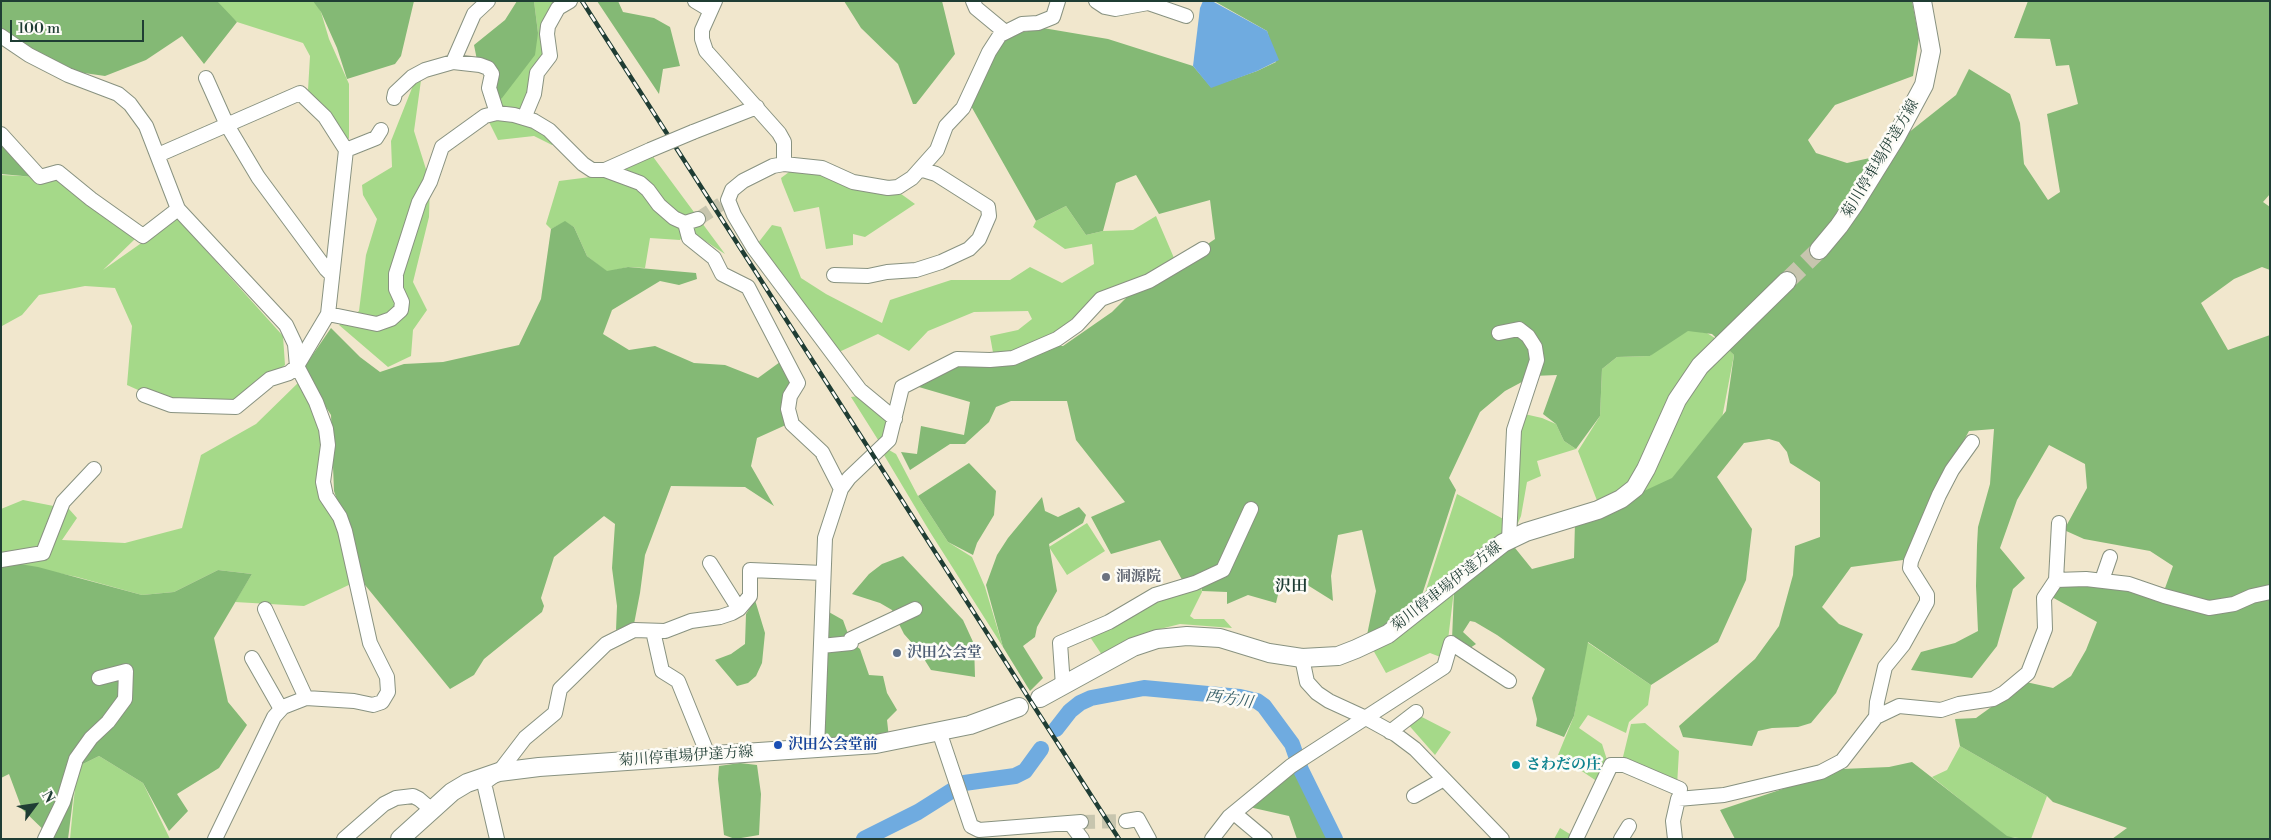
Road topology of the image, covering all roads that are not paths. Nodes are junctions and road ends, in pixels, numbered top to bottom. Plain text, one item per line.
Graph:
1 (488, 1) edge
2 (695, 1) edge
3 (973, 1) edge
4 (1058, 1) edge
5 (1096, 1) edge
6 (1922, 1) edge
7 (564, 5) edge
8 (713, 6) edge
9 (1186, 16) dead end
10 (1004, 32) junction
11 (1, 36) edge
12 (453, 62) junction
13 (206, 78) dead end
14 (394, 98) dead end
15 (757, 107) junction
16 (497, 113) junction
17 (524, 118) junction
18 (227, 124) junction
19 (381, 130) dead end
20 (1, 134) edge
21 (346, 150) junction
22 (158, 155) junction
23 (784, 164) junction
24 (920, 169) junction
25 (605, 170) junction
26 (178, 209) junction
27 (1203, 249) dead end
28 (1819, 250) tunnel mouth
29 (332, 275) junction
30 (834, 275) dead end
31 (1786, 281) tunnel mouth
32 (328, 314) junction
33 (1499, 333) dead end
34 (297, 366) junction
35 (144, 394) dead end
36 (894, 419) junction
37 (1972, 442) dead end
38 (94, 469) dead end
39 (841, 489) junction
40 (1251, 509) dead end
41 (2059, 523) dead end
42 (1510, 540) junction
43 (2110, 557) dead end
44 (1, 560) edge
45 (710, 563) dead end
46 (823, 573) junction
47 (2056, 580) junction
48 (2102, 580) junction
49 (2270, 592) edge
50 (265, 609) dead end
51 (739, 609) junction
52 (914, 609) dead end
53 (653, 631) junction
54 (852, 637) junction
55 (868, 639) dead end
56 (821, 646) junction
57 (252, 658) dead end
58 (1302, 658) junction
59 (99, 678) dead end
60 (1509, 681) dead end
61 (1063, 686) junction
62 (306, 698) junction
63 (1040, 698) dead end
64 (1018, 708) dead end
65 (281, 709) junction
66 (1416, 712) dead end
67 (1876, 717) junction
68 (1366, 718) junction
69 (939, 731) junction
70 (1390, 732) junction
71 (817, 749) junction
72 (708, 755) junction
73 (499, 772) junction
74 (1444, 779) junction
75 (1680, 789) dead end
76 (1414, 796) dead end
77 (432, 810) junction
78 (1234, 813) junction
79 (1126, 821) tunnel mouth
80 (1629, 826) dead end
81 (1266, 837) edge
82 (45, 839) edge
83 (215, 839) edge
84 (344, 839) edge
85 (400, 839) edge
86 (497, 839) edge
87 (1082, 839) edge
88 (1149, 839) edge
89 (1212, 839) edge
90 (1502, 839) edge
91 (1576, 839) edge
92 (1621, 839) edge
93 (1675, 839) edge

1 - 12 street
2 - 8 street
3 - 10 street
4 - 10 street
5 - 9 street
6 - 28 main road, 菊川停車場伊達方線
7 - 17 street
8 - 15 street
10 - 24 street
11 - 22 street
12 - 14 street
12 - 16 street
13 - 18 street
15 - 23 street
15 - 25 street, bridge
16 - 17 street
16 - 32 street
17 - 25 street
18 - 21 street
18 - 22 street
18 - 29 street
19 - 21 street
20 - 26 street
21 - 29 street
22 - 26 street
23 - 24 street
23 - 36 street
24 - 30 street
25 - 39 street
26 - 34 street
27 - 36 street
29 - 32 street
31 - 42 main road, 菊川停車場伊達方線
32 - 34 street
33 - 42 street
34 - 35 street
34 - 62 street
36 - 39 street
37 - 67 street
38 - 44 street
39 - 46 street
40 - 61 street
41 - 47 street
42 - 58 main road, 菊川停車場伊達方線
43 - 48 street
45 - 51 street
46 - 51 street
46 - 56 street
47 - 48 street
47 - 67 street
48 - 49 street
50 - 62 street
51 - 53 street
52 - 54 street
53 - 72 street
53 - 73 street
54 - 55 street
54 - 56 street
56 - 71 street
57 - 65 street
58 - 61 main road, 菊川停車場伊達方線
58 - 68 street
59 - 82 street
60 - 68 street
61 - 63 main road, 菊川停車場伊達方線
62 - 65 street
64 - 69 main road, 菊川停車場伊達方線
65 - 83 street
66 - 70 street
67 - 93 street
68 - 70 street
68 - 78 street
69 - 71 main road, 菊川停車場伊達方線
69 - 87 street
70 - 74 street
71 - 72 main road, 菊川停車場伊達方線
72 - 73 main road, 菊川停車場伊達方線
73 - 77 main road, 菊川停車場伊達方線
73 - 86 street
74 - 76 street
74 - 90 street
75 - 91 street
77 - 84 street
77 - 85 main road, 菊川停車場伊達方線
78 - 81 street
78 - 89 street
79 - 88 street
80 - 92 street

